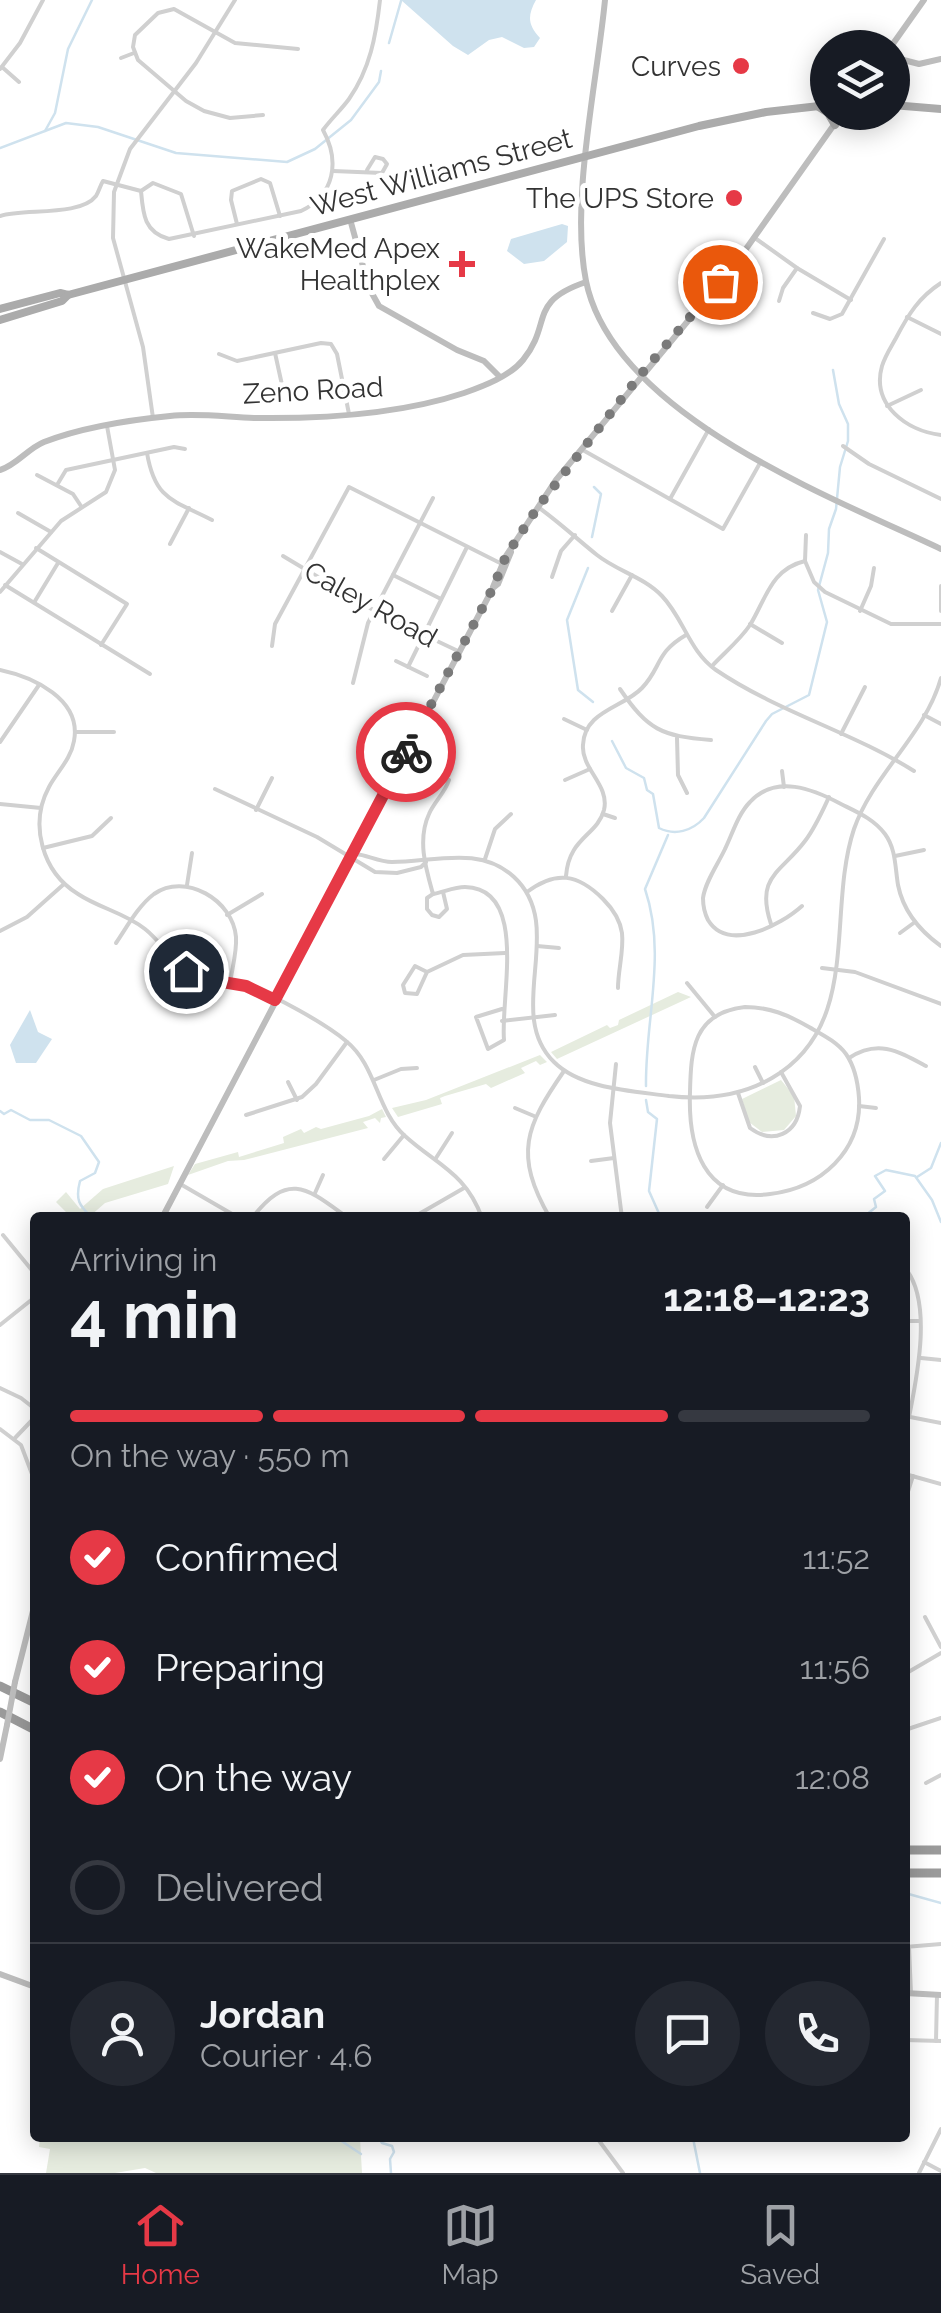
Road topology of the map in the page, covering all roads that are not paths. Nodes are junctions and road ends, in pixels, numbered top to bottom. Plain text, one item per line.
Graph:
1 (44, 0) edge
2 (235, 0) edge
3 (380, 0) edge
4 (606, 0) edge
5 (924, 0) edge
6 (903, 30) edge
7 (216, 34) junction
8 (298, 49) dead end
9 (134, 53) junction
10 (121, 58) dead end
11 (941, 59) edge
12 (910, 62) edge
13 (1, 68) edge
14 (19, 82) dead end
15 (175, 92) junction
16 (910, 106) edge
17 (810, 107) edge
18 (941, 109) edge
19 (263, 115) dead end
20 (831, 130) edge
21 (586, 156) junction
22 (333, 170) junction
23 (367, 170) dead end
24 (116, 185) junction
25 (141, 191) junction
26 (0, 216) edge
27 (280, 216) junction
28 (350, 219) junction
29 (238, 226) junction
30 (194, 236) junction
31 (755, 238) junction
32 (884, 240) dead end
33 (797, 268) junction
34 (124, 280) junction
35 (586, 282) junction
36 (941, 282) edge
37 (68, 295) junction
38 (851, 300) junction
39 (779, 301) dead end
40 (0, 309) edge
41 (814, 314) dead end
42 (907, 317) junction
43 (0, 320) edge
44 (941, 334) edge
45 (274, 353) junction
46 (219, 354) dead end
47 (641, 374) junction
48 (500, 377) junction
49 (921, 390) dead end
50 (284, 394) dead end
51 (887, 406) junction
52 (349, 414) junction
53 (153, 418) junction
54 (107, 426) junction
55 (708, 429) junction
56 (941, 435) edge
57 (843, 446) dead end
58 (185, 449) dead end
59 (581, 450) junction
60 (146, 454) junction
61 (115, 460) junction
62 (760, 463) junction
63 (0, 470) edge
64 (37, 475) dead end
65 (56, 484) junction
66 (432, 498) dead end
67 (941, 499) edge
68 (669, 501) junction
69 (538, 507) junction
70 (82, 508) junction
71 (190, 508) junction
72 (18, 513) dead end
73 (212, 520) dead end
74 (420, 522) junction
75 (51, 532) junction
76 (575, 535) junction
77 (806, 535) dead end
78 (170, 544) dead end
79 (468, 547) junction
80 (36, 548) junction
81 (941, 550) edge
82 (0, 552) edge
83 (511, 552) junction
84 (283, 556) dead end
85 (805, 561) junction
86 (58, 563) junction
87 (22, 564) junction
88 (502, 564) junction
89 (305, 568) junction
90 (874, 568) dead end
91 (393, 574) junction
92 (632, 576) junction
93 (552, 577) dead end
94 (5, 585) junction
95 (941, 586) edge
96 (493, 588) junction
97 (0, 592) edge
98 (441, 599) junction
99 (34, 603) junction
100 (374, 610) junction
101 (612, 610) dead end
102 (860, 611) junction
103 (941, 611) edge
104 (750, 624) junction
105 (941, 624) edge
106 (424, 634) junction
107 (686, 635) junction
108 (782, 643) dead end
109 (101, 644) junction
110 (272, 646) dead end
111 (459, 652) junction
112 (396, 661) dead end
113 (408, 666) junction
114 (712, 666) junction
115 (0, 670) edge
116 (150, 674) dead end
117 (427, 676) dead end
118 (941, 678) edge
119 (353, 684) dead end
120 (39, 685) junction
121 (865, 687) dead end
122 (620, 688) dead end
123 (627, 698) junction
124 (924, 715) junction
125 (564, 718) dead end
126 (941, 724) edge
127 (586, 730) junction
128 (75, 732) junction
129 (114, 732) dead end
130 (842, 734) junction
131 (678, 738) junction
132 (711, 740) dead end
133 (0, 742) edge
134 (896, 760) junction
135 (590, 769) junction
136 (782, 770) dead end
137 (914, 772) dead end
138 (272, 778) dead end
139 (449, 780) dead end
140 (565, 780) dead end
141 (784, 787) junction
142 (214, 789) dead end
143 (687, 793) dead end
144 (829, 798) junction
145 (0, 804) edge
146 (42, 808) junction
147 (256, 810) junction
148 (511, 814) dead end
149 (603, 814) junction
150 (861, 814) junction
151 (110, 818) dead end
152 (615, 818) dead end
153 (43, 848) junction
154 (924, 850) dead end
155 (192, 852) dead end
156 (352, 856) junction
157 (895, 856) junction
158 (485, 860) junction
159 (426, 862) junction
160 (566, 876) junction
161 (64, 884) junction
162 (187, 885) junction
163 (443, 892) junction
164 (528, 892) junction
165 (262, 894) dead end
166 (434, 894) junction
167 (802, 906) dead end
168 (227, 915) junction
169 (132, 920) junction
170 (915, 922) junction
171 (772, 924) junction
172 (0, 931) edge
173 (900, 933) dead end
174 (116, 943) dead end
175 (537, 946) junction
176 (941, 946) edge
177 (559, 948) dead end
178 (506, 953) junction
179 (822, 968) dead end
180 (836, 970) junction
181 (426, 972) junction
182 (230, 983) junction
183 (687, 983) dead end
184 (618, 988) dead end
185 (275, 1000) junction
186 (769, 1000) dead end
187 (941, 1004) edge
188 (502, 1008) junction
189 (768, 1008) junction
190 (555, 1015) dead end
191 (716, 1017) junction
192 (534, 1018) junction
193 (502, 1021) junction
194 (818, 1032) junction
195 (348, 1042) junction
196 (849, 1058) junction
197 (616, 1064) dead end
198 (926, 1066) dead end
199 (418, 1068) dead end
200 (755, 1068) dead end
201 (564, 1070) junction
202 (781, 1072) junction
203 (374, 1080) junction
204 (288, 1082) dead end
205 (763, 1083) junction
206 (614, 1086) junction
207 (738, 1093) junction
208 (690, 1097) junction
209 (296, 1100) junction
210 (859, 1106) junction
211 (515, 1108) dead end
212 (876, 1108) dead end
213 (246, 1114) dead end
214 (534, 1116) junction
215 (452, 1133) dead end
216 (404, 1136) junction
217 (436, 1158) junction
218 (614, 1158) junction
219 (384, 1159) dead end
220 (591, 1161) dead end
221 (323, 1175) dead end
222 (178, 1183) junction
223 (723, 1185) junction
224 (466, 1186) junction
225 (315, 1192) junction
226 (708, 1207) dead end
227 (165, 1212) edge
228 (229, 1212) edge
229 (257, 1212) edge
230 (340, 1212) edge
231 (422, 1212) edge
232 (479, 1212) edge
233 (547, 1212) edge
234 (621, 1212) edge
235 (4, 1235) dead end
236 (30, 1268) edge
237 (910, 1275) edge
238 (30, 1301) edge
239 (910, 1321) edge
240 (919, 1321) junction
241 (0, 1325) edge
242 (920, 1358) junction
243 (941, 1360) edge
244 (0, 1388) edge
245 (910, 1403) edge
246 (30, 1405) edge
247 (910, 1417) edge
248 (30, 1422) edge
249 (941, 1423) edge
250 (0, 1429) edge
251 (15, 1438) junction
252 (30, 1467) edge
253 (910, 1475) edge
254 (913, 1476) junction
255 (941, 1484) edge
256 (910, 1485) edge
257 (925, 1617) dead end
258 (30, 1631) edge
259 (941, 1650) edge
260 (910, 1671) edge
261 (0, 1686) edge
262 (30, 1701) edge
263 (0, 1712) edge
264 (941, 1718) edge
265 (30, 1727) edge
266 (910, 1728) edge
267 (0, 1759) edge
268 (941, 1776) edge
269 (926, 1783) dead end
270 (910, 1850) edge
271 (941, 1850) edge
272 (941, 1873) edge
273 (910, 1874) edge
274 (941, 1944) edge
275 (910, 1947) edge
276 (0, 1974) edge
277 (30, 1985) edge
278 (910, 1994) edge
279 (939, 1994) edge
280 (910, 2040) edge
281 (938, 2041) edge
282 (941, 2129) edge
283 (601, 2142) edge
284 (924, 2162) junction
285 (941, 2171) edge
286 (623, 2173) edge
287 (919, 2173) edge

1 - 13 street
2 - 7 street
3 - 22 street
4 - 21 main road
5 - 6 main road
7 - 8 street
7 - 9 street
7 - 15 street
9 - 10 street
9 - 15 street
11 - 12 main road
13 - 14 street
15 - 19 street
15 - 24 street
16 - 18 main road
17 - 21 main road, West Williams Street
20 - 31 main road
21 - 28 main road, West Williams Street
21 - 35 main road
22 - 23 street
22 - 27 street
24 - 25 street
24 - 26 street
24 - 34 street
25 - 30 street
25 - 30 street
27 - 29 street
27 - 29 street
28 - 34 main road, West Williams Street
28 - 48 main road
29 - 30 street
31 - 33 street
31 - 47 main road
32 - 38 street
33 - 38 street
33 - 39 street
34 - 37 main road, West Williams Street
34 - 53 street
35 - 47 main road
35 - 48 main road, Zeno Road
36 - 42 street
37 - 40 main road, West Williams Street
37 - 43 main road, West Williams Street
38 - 41 street
42 - 44 street
42 - 51 street
45 - 46 street
45 - 50 street
45 - 52 street
47 - 55 main road
47 - 59 main road
48 - 52 main road, Zeno Road
49 - 51 street
51 - 56 street
52 - 53 main road, Zeno Road
53 - 54 main road, Zeno Road
54 - 61 street
54 - 63 main road, Zeno Road
55 - 62 main road
55 - 68 street
57 - 67 street
58 - 60 street
59 - 68 street
59 - 69 main road
60 - 61 street
60 - 71 street
61 - 65 street
61 - 70 street
62 - 68 street
62 - 81 main road
64 - 65 street
65 - 70 street
66 - 74 street
69 - 76 street
69 - 83 main road
70 - 75 street
71 - 73 street
71 - 78 street
72 - 75 street
74 - 79 street
74 - 89 street
74 - 91 street
75 - 80 street
76 - 92 street
76 - 93 street
77 - 85 street
79 - 88 street
79 - 98 street
80 - 86 street
80 - 87 street
82 - 87 street
83 - 88 main road
83 - 96 main road
84 - 89 street, Caley Road
85 - 102 street
85 - 104 street
86 - 99 street
86 - 109 street
87 - 94 street
88 - 96 main road
89 - 100 street, Caley Road
89 - 110 street
90 - 102 street
91 - 98 street
91 - 100 street
92 - 101 street
92 - 107 street
94 - 97 street
94 - 99 street
95 - 103 street
96 - 111 main road
98 - 106 street
99 - 109 street
100 - 106 street, Caley Road
100 - 119 street
102 - 105 street
104 - 108 street
104 - 114 street
106 - 111 street, Caley Road
106 - 113 street
107 - 114 street
107 - 123 street
109 - 116 street
111 - 156 main road
112 - 113 street
113 - 117 street
114 - 130 street
115 - 120 street
118 - 124 street
120 - 128 street
120 - 133 street
121 - 130 street
122 - 123 street
123 - 127 street
123 - 131 street
124 - 126 street
124 - 134 street
125 - 127 street
127 - 135 street
128 - 129 street
128 - 146 street
130 - 134 street
131 - 132 street
131 - 143 street
134 - 137 street
134 - 150 street
135 - 140 street
135 - 149 street
136 - 141 street
138 - 147 street
139 - 159 street
141 - 144 street
141 - 171 street
142 - 147 street
144 - 150 street
144 - 171 street
145 - 146 street
146 - 153 street
147 - 156 street
148 - 158 street
149 - 152 street
149 - 160 street
150 - 157 street
150 - 180 street
151 - 153 street
153 - 161 street
154 - 157 street
155 - 162 street
156 - 159 street
156 - 159 street
156 - 185 main road
157 - 170 street
158 - 159 street
158 - 164 street
159 - 166 street
160 - 164 street
160 - 184 street
161 - 169 street
161 - 172 street
162 - 168 street
162 - 169 street
163 - 166 street
163 - 166 street
163 - 178 street
164 - 175 street
165 - 168 street
167 - 171 street
168 - 182 street
169 - 174 street
169 - 182 street
170 - 173 street
170 - 176 street
175 - 177 street
175 - 192 street
178 - 181 street
178 - 188 street
179 - 180 street
180 - 187 street
180 - 194 street
181 - 181 street
182 - 185 street
183 - 191 street
185 - 195 street
185 - 222 main road
186 - 189 street
188 - 193 street
188 - 193 street
189 - 191 street
189 - 194 street
190 - 192 street
191 - 208 street
192 - 193 street
192 - 201 street
194 - 196 street
194 - 202 street
195 - 203 street
195 - 209 street
196 - 198 street
196 - 210 street
197 - 206 street
199 - 203 street
200 - 205 street
201 - 206 street
201 - 214 street
202 - 205 street
202 - 207 street
203 - 216 street
204 - 209 street
205 - 207 street
206 - 208 street
206 - 218 street
207 - 208 street
208 - 223 street
209 - 213 street
210 - 212 street
210 - 223 street
211 - 214 street
214 - 233 street
215 - 217 street
216 - 217 street
216 - 219 street
217 - 224 street
218 - 220 street
218 - 234 street
221 - 225 street
222 - 227 main road
222 - 228 street
223 - 226 street
224 - 231 street
224 - 232 street
225 - 229 street
225 - 230 street
235 - 236 street
237 - 240 street
238 - 241 street
239 - 240 street
240 - 242 street
242 - 243 street
242 - 245 street
244 - 246 street
247 - 249 street
248 - 251 street
250 - 251 street
251 - 252 street
253 - 254 street
254 - 255 street
254 - 256 street
257 - 259 street
258 - 267 main road, bridge
259 - 260 street
261 - 262 highway
263 - 265 highway
264 - 266 street
268 - 269 street
270 - 271 highway
272 - 273 highway
274 - 275 street
276 - 277 main road
278 - 279 main road
279 - 281 street
280 - 281 street
282 - 284 street
283 - 286 street
284 - 285 street
284 - 287 street

